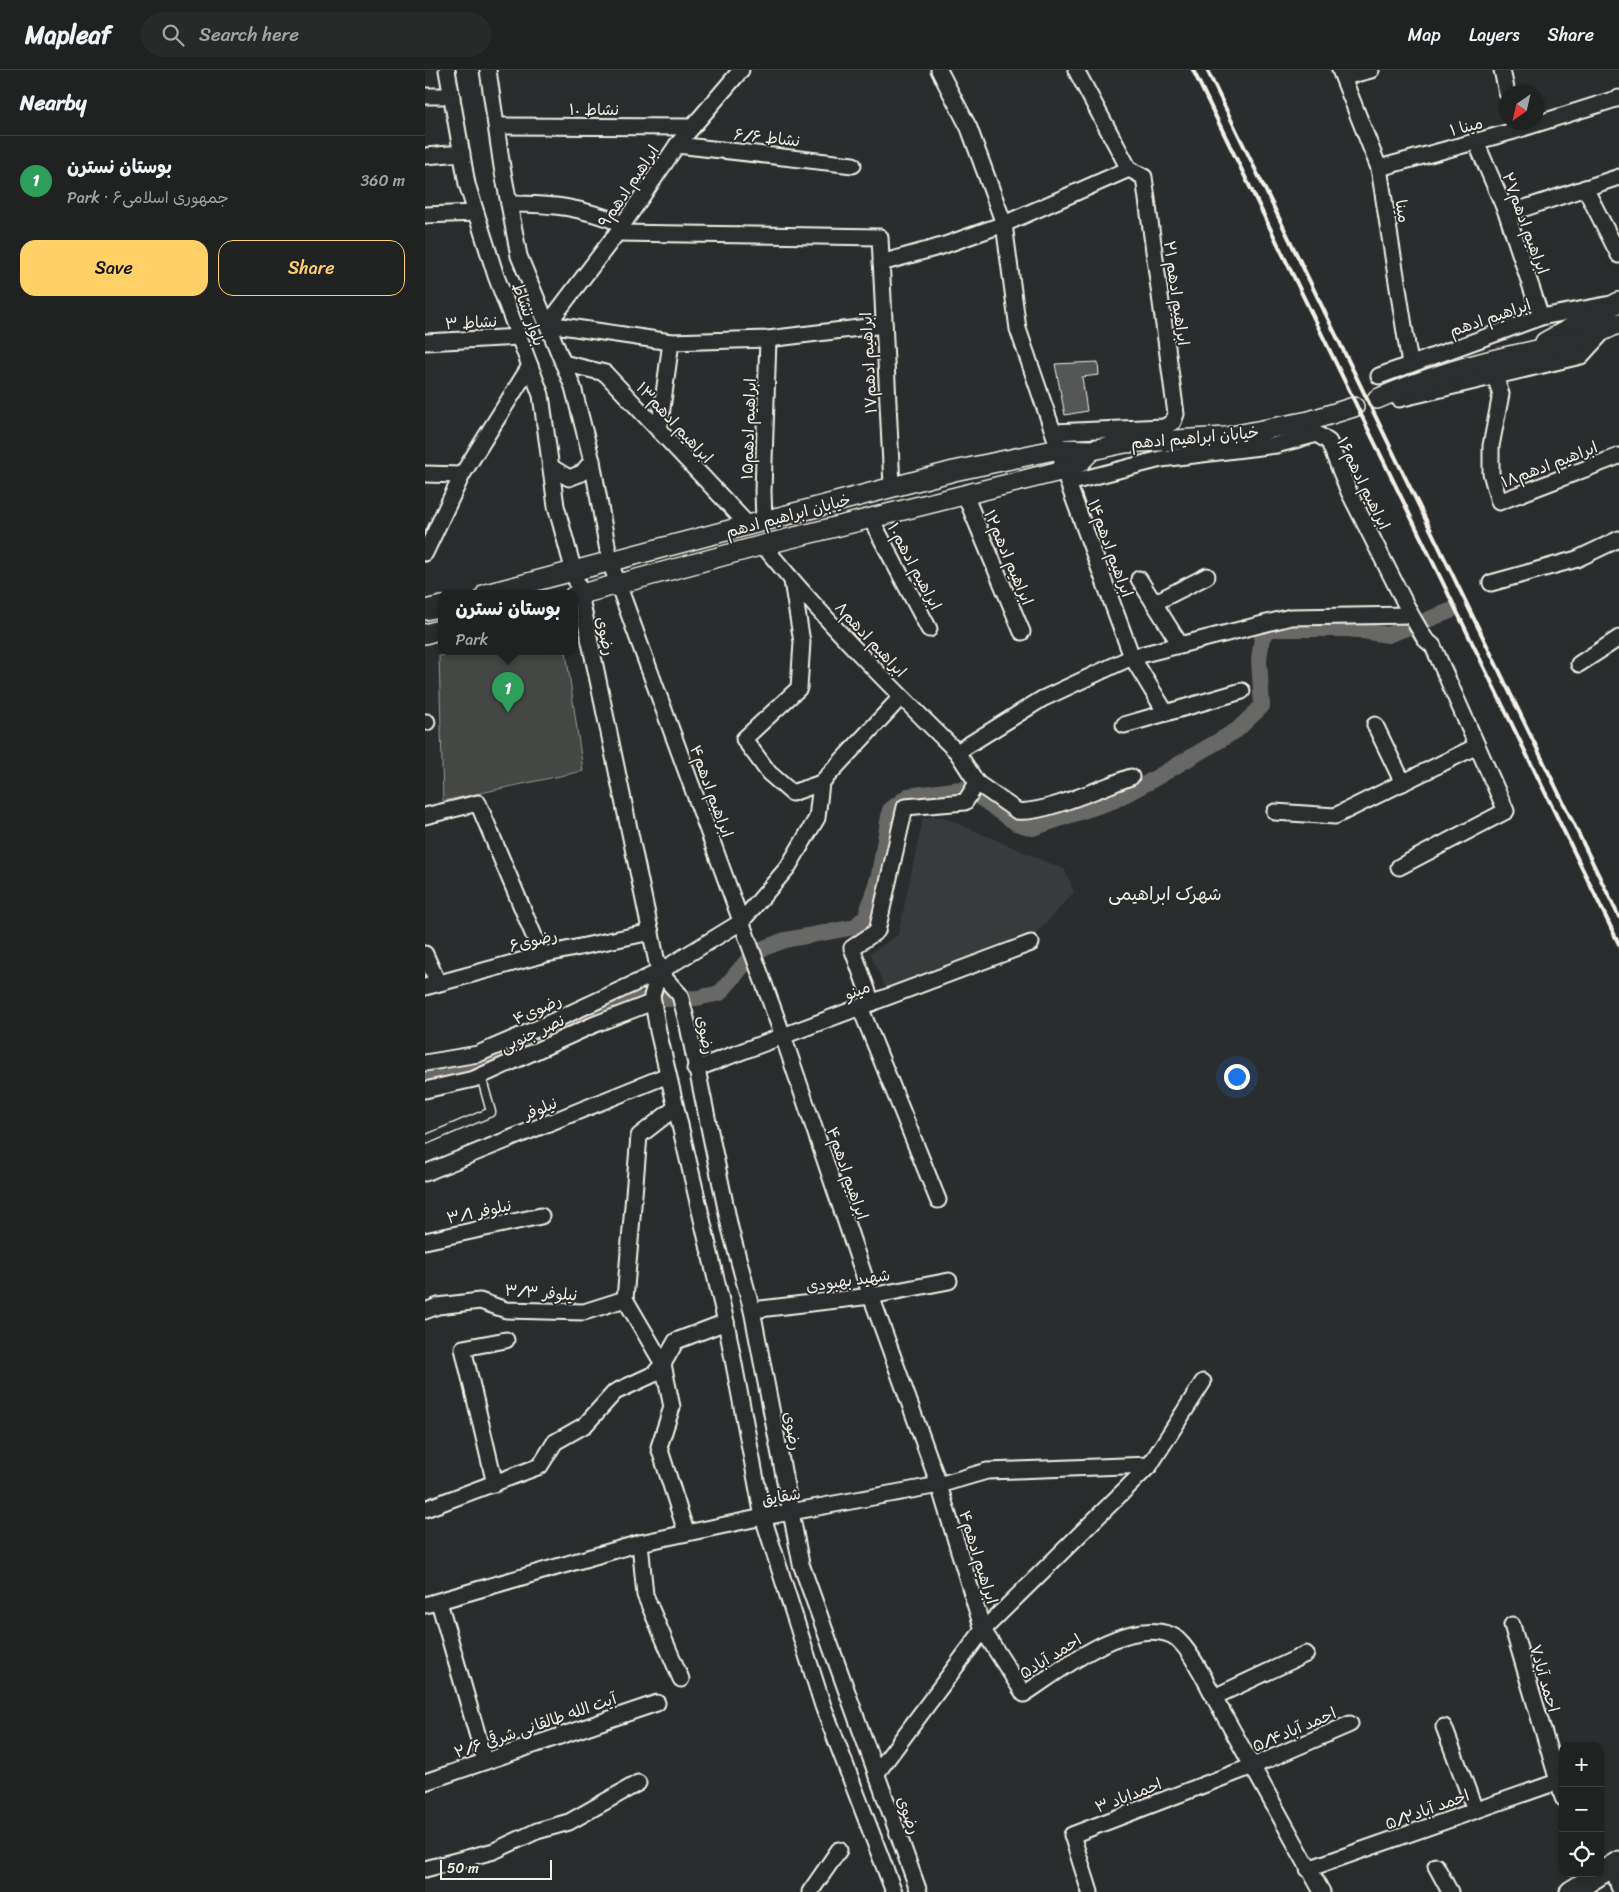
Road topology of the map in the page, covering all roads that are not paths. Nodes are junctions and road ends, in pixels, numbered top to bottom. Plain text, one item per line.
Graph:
1 (447, 70) edge
2 (488, 70) edge
3 (939, 70) edge
4 (1076, 70) edge
5 (1371, 70) edge
6 (1502, 70) edge
7 (737, 72) edge
8 (1342, 73) edge
9 (1505, 85) edge
10 (425, 96) edge
11 (451, 96) junction
12 (1619, 98) edge
13 (1544, 119) edge
14 (497, 126) junction
15 (692, 127) junction
16 (1506, 130) edge
17 (1476, 142) junction
18 (677, 145) junction
19 (462, 153) junction
20 (425, 156) edge
21 (853, 164) dead end
22 (1379, 168) junction
23 (1129, 169) junction
24 (1619, 177) edge
25 (1585, 188) junction
26 (509, 204) junction
27 (476, 213) junction
28 (1507, 214) junction
29 (425, 215) edge
30 (1004, 224) junction
31 (620, 229) junction
32 (1619, 255) edge
33 (881, 263) junction
34 (1618, 303) edge
35 (1541, 317) junction
36 (548, 324) junction
37 (884, 325) junction
38 (1611, 327) edge
39 (519, 337) junction
40 (768, 339) junction
41 (425, 342) edge
42 (671, 342) junction
43 (1528, 352) junction
44 (563, 363) junction
45 (1410, 364) junction
46 (530, 366) junction
47 (1379, 376) dead end
48 (1495, 377) junction
49 (1377, 399) dead end
50 (1399, 399) dead end
51 (1355, 407) dead end
52 (659, 431) junction
53 (1056, 441) junction
54 (1092, 450) junction
55 (1619, 456) edge
56 (592, 461) junction
57 (551, 467) junction
58 (425, 474) edge
59 (462, 475) junction
60 (1066, 477) junction
61 (892, 486) junction
62 (965, 495) junction
63 (871, 519) junction
64 (757, 523) junction
65 (1619, 539) edge
66 (763, 545) junction
67 (425, 553) edge
68 (610, 562) junction
69 (573, 572) junction
70 (1207, 576) dead end
71 (1139, 579) dead end
72 (792, 581) junction
73 (1491, 583) dead end
74 (618, 584) junction
75 (502, 590) edge
76 (576, 590) edge
77 (578, 595) edge
78 (578, 600) edge
79 (1153, 603) junction
80 (438, 607) edge
81 (425, 610) edge
82 (1411, 615) junction
83 (929, 629) dead end
84 (438, 631) edge
85 (1022, 632) dead end
86 (425, 634) edge
87 (1619, 638) edge
88 (1181, 646) junction
89 (1132, 657) junction
90 (1579, 664) dead end
91 (1241, 691) dead end
92 (901, 697) junction
93 (1166, 713) junction
94 (1125, 725) dead end
95 (1375, 725) dead end
96 (1477, 746) junction
97 (957, 752) junction
98 (1131, 777) dead end
99 (821, 783) junction
100 (977, 783) junction
101 (1403, 783) junction
102 (1275, 812) dead end
103 (425, 816) edge
104 (1399, 867) dead end
105 (741, 922) junction
106 (651, 932) junction
107 (1031, 943) dead end
108 (425, 954) edge
109 (542, 955) junction
110 (659, 972) junction
111 (432, 985) edge
112 (653, 1002) junction
113 (866, 1005) junction
114 (783, 1036) junction
115 (425, 1063) edge
116 (695, 1069) junction
117 (668, 1075) junction
118 (481, 1076) junction
119 (425, 1090) edge
120 (675, 1108) junction
121 (425, 1140) edge
122 (425, 1173) edge
123 (938, 1200) dead end
124 (541, 1216) dead end
125 (730, 1228) junction
126 (705, 1235) junction
127 (425, 1241) edge
128 (949, 1281) dead end
129 (871, 1296) junction
130 (625, 1299) junction
131 (752, 1310) junction
132 (425, 1311) edge
133 (726, 1322) junction
134 (506, 1340) dead end
135 (663, 1364) junction
136 (1203, 1382) dead end
137 (1150, 1465) junction
138 (495, 1484) junction
139 (939, 1485) junction
140 (425, 1509) edge
141 (790, 1512) junction
142 (763, 1517) junction
143 (686, 1532) junction
144 (640, 1543) junction
145 (432, 1604) edge
146 (1512, 1625) dead end
147 (983, 1630) junction
148 (1306, 1654) dead end
149 (681, 1679) dead end
150 (1214, 1697) junction
151 (657, 1702) dead end
152 (1350, 1724) dead end
153 (1444, 1727) dead end
154 (485, 1760) junction
155 (1253, 1766) junction
156 (876, 1774) junction
157 (425, 1782) edge
158 (638, 1782) dead end
159 (1557, 1782) junction
160 (1559, 1787) edge
161 (1475, 1810) junction
162 (839, 1850) dead end
163 (1616, 1864) edge
164 (1437, 1866) dead end
165 (425, 1869) edge
166 (1308, 1869) junction
167 (1604, 1870) edge
168 (1589, 1877) edge
169 (1619, 1887) edge
170 (810, 1892) edge
171 (894, 1892) edge
172 (919, 1892) edge
173 (1090, 1892) edge
174 (1322, 1892) edge
175 (1451, 1892) edge
176 (1571, 1892) edge

1 - 11 street, بلوار نشاط
2 - 14 street, بلوار نشاط
3 - 30 street, ابراهیم ادهم۱۴
4 - 23 street, ابراهیم ادهم ۲۱
5 - 8 street
6 - 9 street
7 - 15 street, ابراهیم ادهم۹
8 - 22 street, مینا
10 - 11 street
11 - 19 street, بلوار نشاط
12 - 13 street, مینا ۱
14 - 15 street, نشاط ۱۰
14 - 26 street, بلوار نشاط
15 - 18 street, ابراهیم ادهم۹
16 - 17 street, مینا ۱
17 - 22 street, مینا ۱
17 - 28 street, ابراهیم ادهم۲۷
18 - 21 street, نشاط ۶/۶
18 - 31 street, ابراهیم ادهم۹
19 - 20 street
19 - 27 street, بلوار نشاط
22 - 45 street, مینا
23 - 30 street
23 - 53 street, ابراهیم ادهم ۲۱
24 - 25 street
25 - 28 street
25 - 32 street
26 - 31 street
26 - 36 street, بلوار نشاط
27 - 29 street
27 - 39 street, بلوار نشاط
28 - 35 street, ابراهیم ادهم۲۷
30 - 33 street
30 - 53 street, ابراهیم ادهم۱۴
31 - 33 street, ابراهیم ادهم۱۷
31 - 36 street, ابراهیم ادهم۹
33 - 37 street, ابراهیم ادهم۱۷
34 - 35 street, ابراهیم ادهم
34 - 43 street
35 - 45 street, ابراهیم ادهم
36 - 42 street
36 - 44 street, بلوار نشاط
37 - 40 street
37 - 61 street, ابراهیم ادهم۱۷
38 - 43 street
38 - 48 street
39 - 41 street, نشاط ۳
39 - 46 street, بلوار نشاط
40 - 42 street
40 - 64 street, ابراهیم ادهم۱۵
42 - 52 street
43 - 49 street
44 - 52 street, ابراهیم ادهم۱۳
44 - 56 street, بلوار نشاط
45 - 47 street, ابراهیم ادهم
46 - 57 street, بلوار نشاط
46 - 59 street
48 - 50 street
48 - 55 street, ابراهیم ادهم۱۸
51 - 54 street, خیابان ابراهیم ادهم
52 - 64 street, ابراهیم ادهم۱۳
53 - 54 street, خیابان ابراهیم ادهم
53 - 60 street, ابراهیم ادهم۱۴
53 - 61 street, خیابان ابراهیم ادهم
54 - 60 street, خیابان ابراهیم ادهم
56 - 57 street
56 - 68 street, بلوار نشاط
57 - 69 street, بلوار نشاط
58 - 59 street
59 - 67 street
60 - 62 street, خیابان ابراهیم ادهم
60 - 82 street, ابراهیم ادهم۱۶
60 - 89 street, ابراهیم ادهم۱۴
61 - 64 street, خیابان ابراهیم ادهم
62 - 63 street, خیابان ابراهیم ادهم
62 - 85 street, ابراهیم ادهم۱۲
63 - 66 street, خیابان ابراهیم ادهم
63 - 83 street, ابراهیم ادهم۱۰
64 - 68 street, خیابان ابراهیم ادهم
65 - 73 street
66 - 72 street, ابراهیم ادهم۸
66 - 74 street, خیابان ابراهیم ادهم
68 - 69 street, خیابان ابراهیم ادهم
68 - 74 street, ابراهیم ادهم۴
69 - 75 street, خیابان ابراهیم ادهم
69 - 76 street, رضوی
70 - 79 street
71 - 79 street
72 - 92 street, ابراهیم ادهم۸
72 - 99 street
74 - 77 street, خیابان ابراهیم ادهم
74 - 105 street, ابراهیم ادهم۴
78 - 106 street, رضوی
79 - 88 street
80 - 81 street
82 - 88 street
82 - 96 street, ابراهیم ادهم۱۶
84 - 86 street
87 - 90 street
88 - 89 street
89 - 93 street, ابراهیم ادهم۱۴
89 - 97 street
91 - 93 street
92 - 97 street, ابراهیم ادهم۸
92 - 99 street
93 - 94 street
95 - 101 street
96 - 101 street
96 - 104 street, ابراهیم ادهم۱۶
97 - 100 street, ابراهیم ادهم۸
98 - 100 street
99 - 105 street, رضوی۴
100 - 113 street
101 - 102 street
103 - 109 street
105 - 110 street, رضوی۴
105 - 114 street, ابراهیم ادهم۴
106 - 109 street, رضوی۶
106 - 110 street, رضوی
107 - 113 street, مینو
108 - 111 street
109 - 111 street, رضوی۶
110 - 112 street, رضوی
110 - 115 street, رضوی۴
110 - 116 street, رضوی
112 - 117 street, رضوی
112 - 118 street, نصر جنوبی
113 - 114 street, مینو
113 - 123 street
114 - 116 street, مینو
114 - 129 street, ابراهیم ادهم۴
116 - 125 street, رضوی
117 - 120 street, رضوی
117 - 122 street, نیلوفر
118 - 119 street, نصر جنوبی
118 - 121 lane
120 - 126 street, رضوی
120 - 130 street
124 - 127 street, نیلوفر ۳/۱
125 - 126 street
125 - 131 street, رضوی
126 - 133 street, رضوی
128 - 129 street, شهید بهبودی
129 - 131 street, شهید بهبودی
129 - 139 street, ابراهیم ادهم۴
130 - 132 street, نیلوفر ۳/۳
130 - 135 street
131 - 141 street, رضوی
133 - 135 street
133 - 142 street, رضوی
134 - 138 street
135 - 138 street
135 - 143 street
136 - 137 street
137 - 139 street, شقایق
137 - 147 street
138 - 140 street
139 - 141 street, شقایق
139 - 147 street, ابراهیم ادهم۴
141 - 142 street, شقایق
141 - 156 street, رضوی
142 - 143 street, شقایق
142 - 171 street, رضوی
143 - 144 street, شقایق
144 - 145 street, شقایق
144 - 149 street
145 - 154 street
146 - 159 street, احمد آباد۷
147 - 150 street, احمد آباد۵
147 - 156 street, ابراهیم ادهم۴
148 - 150 street
150 - 155 street, احمد آباد۵
151 - 154 street, آیت الله طالقانی شرقی ۲/۶
152 - 155 street, احمد آباد۵/۴
153 - 161 street
154 - 157 street, آیت الله طالقانی شرقی ۲/۶
155 - 166 street, احمد آباد۵
155 - 173 street, احمداباد ۳
156 - 172 street, رضوی
158 - 165 street
159 - 160 street, احمد آباد۷
159 - 161 street, احمد آباد۵/۲
161 - 166 street, احمد آباد۵/۲
162 - 170 street
163 - 167 main road
163 - 169 street
164 - 175 street
166 - 174 street, احمد آباد۵
168 - 176 main road

